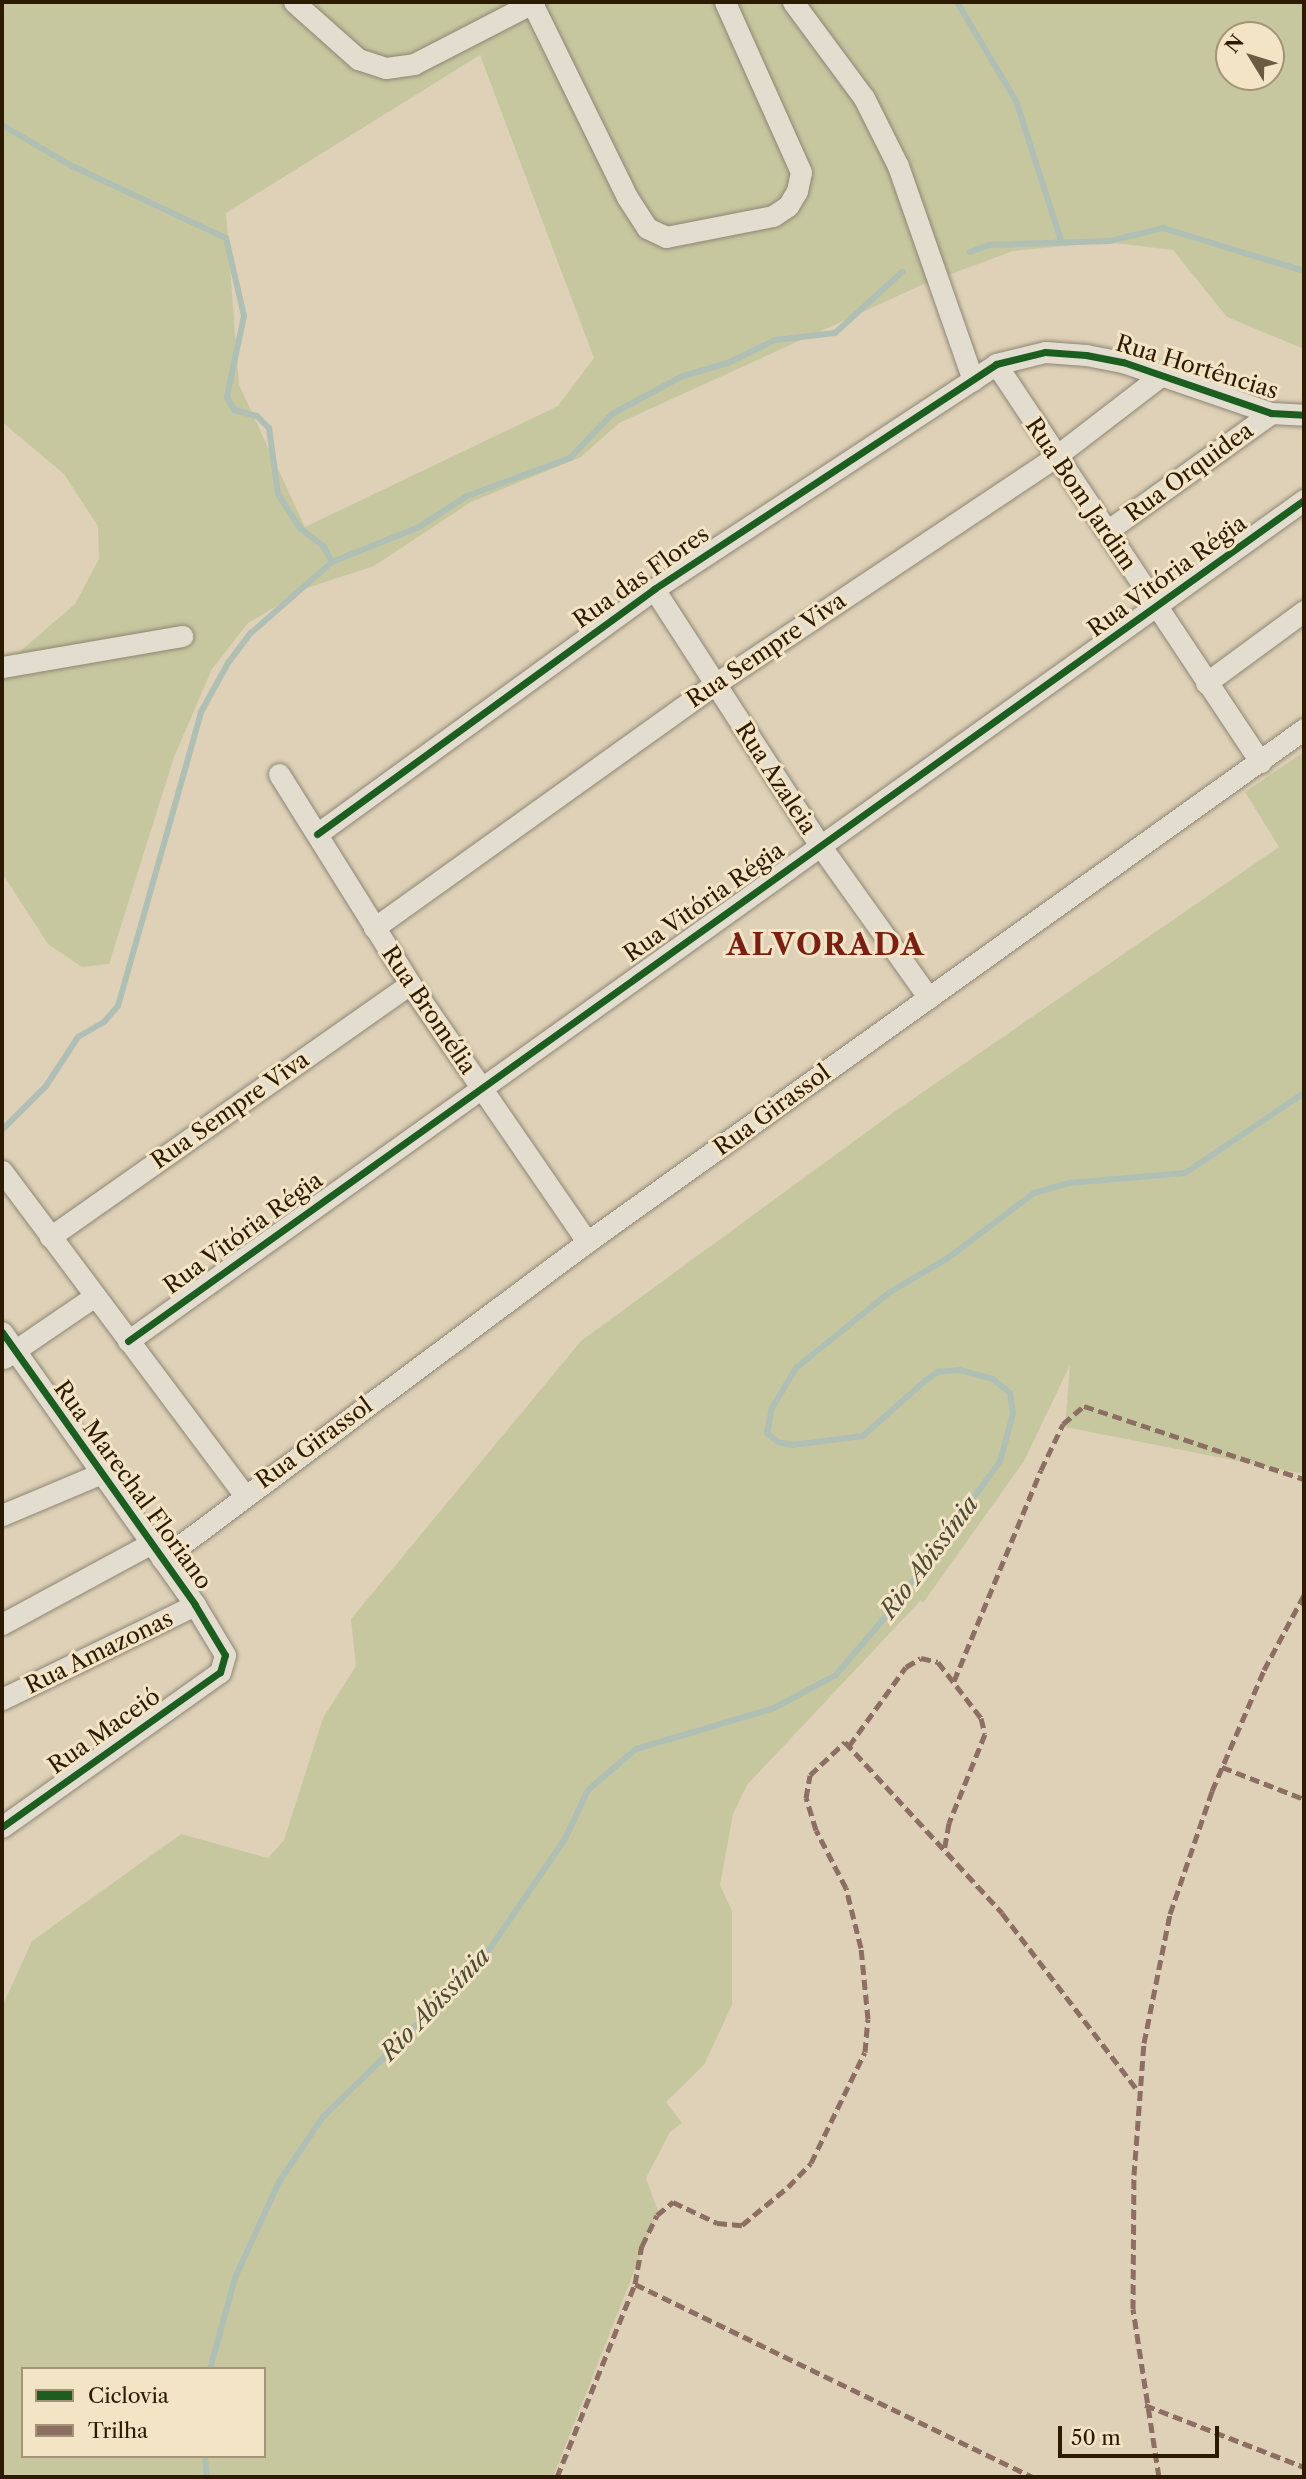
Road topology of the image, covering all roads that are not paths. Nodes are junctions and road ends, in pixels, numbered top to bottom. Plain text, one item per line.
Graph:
1 (294, 2) edge
2 (725, 2) edge
3 (793, 2) edge
4 (526, 4) edge
5 (996, 365) junction
6 (1160, 376) junction
7 (973, 380) junction
8 (1271, 413) junction
9 (1304, 415) edge
10 (1055, 457) junction
11 (1304, 500) edge
12 (1107, 531) junction
13 (654, 589) junction
14 (1156, 609) junction
15 (1304, 611) edge
16 (182, 636) dead end
17 (2, 667) edge
18 (1206, 683) junction
19 (715, 684) junction
20 (1304, 729) edge
21 (1260, 762) junction
22 (279, 774) dead end
23 (317, 835) junction
24 (819, 844) junction
25 (374, 928) junction
26 (410, 984) junction
27 (929, 998) junction
28 (480, 1085) junction
29 (2, 1171) edge
30 (50, 1237) junction
31 (587, 1242) junction
32 (94, 1296) junction
33 (2, 1332) edge
34 (128, 1340) junction
35 (8, 1356) edge
36 (102, 1473) junction
37 (244, 1495) junction
38 (2, 1515) edge
39 (156, 1552) junction
40 (195, 1605) junction
41 (2, 1623) edge
42 (225, 1664) joint
43 (2, 1699) edge
44 (2, 1827) edge

1 - 4 street
2 - 4 street
3 - 7 street
5 - 6 street, Rua Hortências
5 - 7 street, Rua das Flores
5 - 10 street, Rua Bom Jardim
6 - 8 street, Rua Hortências
6 - 10 street, Rua Sempre Viva
7 - 13 street, Rua das Flores
8 - 9 street, Rua Hortências
8 - 12 street, Rua Orquidea
10 - 12 street, Rua Bom Jardim
10 - 19 street, Rua Sempre Viva
11 - 14 street, Rua Vitória Régia
12 - 14 street, Rua Bom Jardim
13 - 19 street, Rua Azaleia
13 - 23 street, Rua das Flores
14 - 18 street, Rua Bom Jardim
14 - 24 street, Rua Vitória Régia
15 - 18 street
16 - 17 street
18 - 21 street, Rua Bom Jardim
19 - 24 street, Rua Azaleia
19 - 25 street, Rua Sempre Viva
20 - 21 street, Rua Girassol
21 - 27 street, Rua Girassol
22 - 23 street, Rua Bromélia
23 - 25 street, Rua Bromélia
24 - 27 street, Rua Azaleia
24 - 28 street, Rua Vitória Régia
25 - 26 street, Rua Bromélia
26 - 28 street, Rua Bromélia
26 - 30 street, Rua Sempre Viva
27 - 31 street, Rua Girassol
28 - 31 street, Rua Bromélia
28 - 34 street, Rua Vitória Régia
29 - 30 street
30 - 32 street
31 - 37 street, Rua Girassol
32 - 34 street
32 - 35 street
33 - 35 street, Rua Marechal Floriano
34 - 37 street
35 - 36 street, Rua Marechal Floriano
36 - 38 street
36 - 39 street, Rua Marechal Floriano
37 - 39 street, Rua Girassol
39 - 40 street, Rua Marechal Floriano
39 - 41 street, Rua Girassol
40 - 42 street, Rua Marechal Floriano
40 - 43 street, Rua Amazonas
42 - 44 street, Rua Maceió

